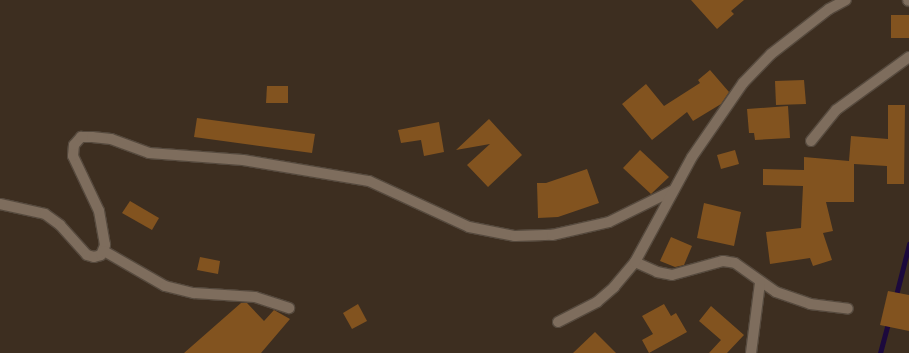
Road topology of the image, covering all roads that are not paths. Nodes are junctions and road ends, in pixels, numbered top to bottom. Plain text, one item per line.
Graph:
1 (846, 0) edge
2 (909, 57) edge
3 (811, 140) dead end
4 (672, 191) junction
5 (0, 204) edge
6 (104, 251) junction
7 (635, 262) junction
8 (760, 283) junction
9 (289, 308) dead end
10 (848, 309) dead end
11 (558, 322) dead end
12 (751, 353) edge

1 - 4 street
2 - 3 street
4 - 6 street
4 - 7 street
5 - 6 street
6 - 9 street
7 - 8 street
7 - 11 street
8 - 10 street
8 - 12 street

